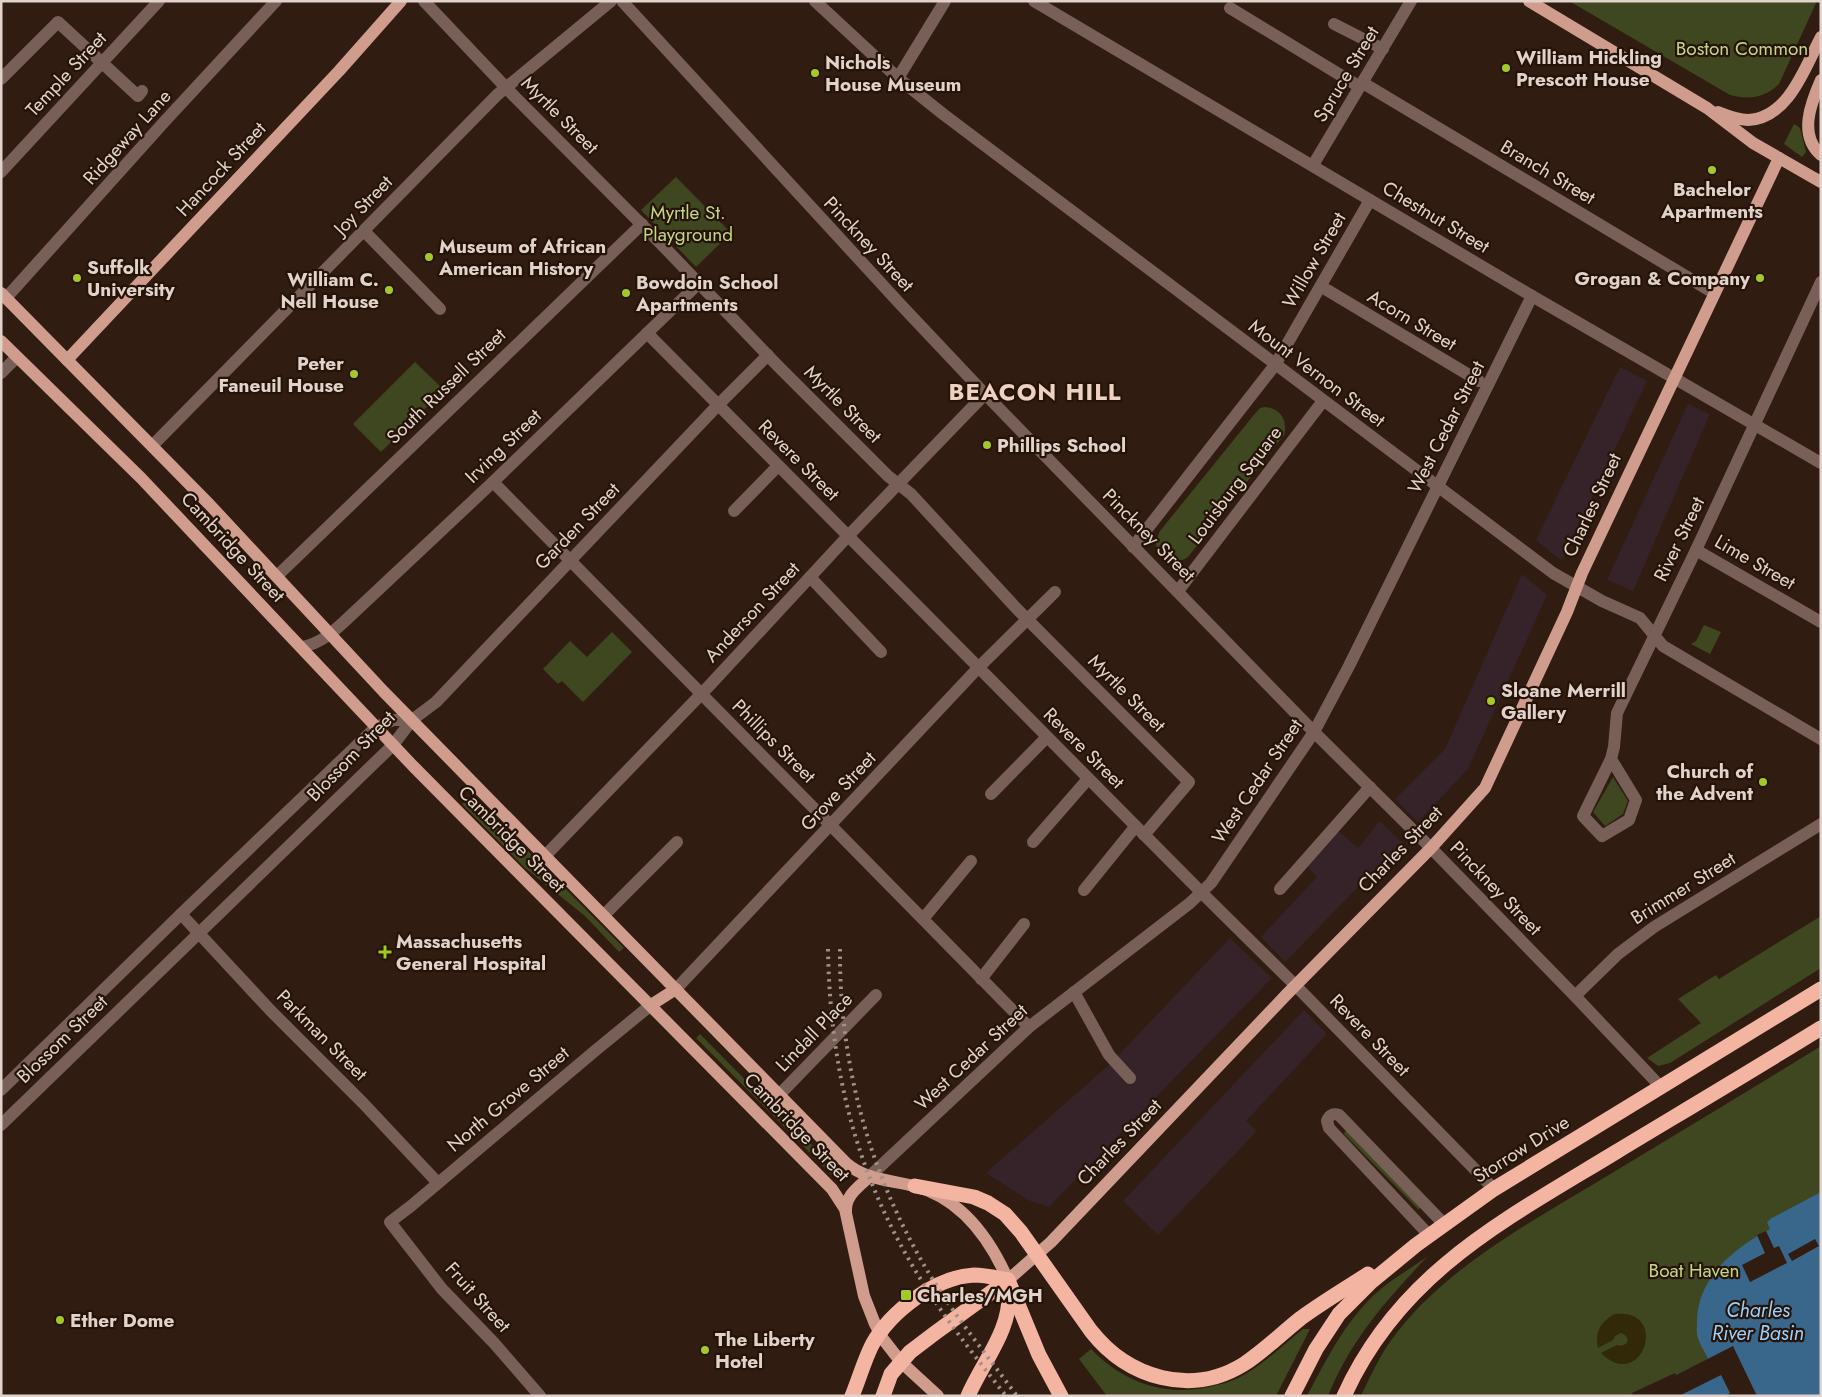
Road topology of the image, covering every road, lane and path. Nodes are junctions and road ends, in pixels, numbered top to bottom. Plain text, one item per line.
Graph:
1 (159, 1) edge
2 (276, 1) edge
3 (401, 1) edge
4 (424, 1) edge
5 (611, 1) edge
6 (622, 1) edge
7 (815, 1) edge
8 (945, 1) edge
9 (1034, 1) edge
10 (1411, 1) edge
11 (1529, 1) edge
12 (1230, 8) dead end
13 (1334, 24) dead end
14 (1821, 37) edge
15 (1383, 48) junction
16 (102, 63) junction
17 (898, 78) junction
18 (1, 79) edge
19 (1821, 80) edge
20 (1361, 85) junction
21 (506, 87) junction
22 (142, 91) dead end
23 (1707, 108) junction
24 (1821, 155) edge
25 (1778, 158) junction
26 (1313, 165) junction
27 (1, 172) edge
28 (1821, 182) edge
29 (1370, 200) junction
30 (642, 224) junction
31 (364, 231) junction
32 (1821, 282) edge
33 (700, 283) junction
34 (1326, 290) dead end
35 (1714, 293) junction
36 (4, 296) edge
37 (1532, 296) junction
38 (1818, 298) edge
39 (440, 309) dead end
40 (647, 333) junction
41 (1, 342) edge
42 (768, 355) junction
43 (17, 357) junction
44 (67, 360) junction
45 (1275, 365) junction
46 (1, 373) edge
47 (1674, 379) junction
48 (1479, 381) dead end
49 (985, 394) junction
50 (1323, 401) junction
51 (718, 405) junction
52 (1754, 424) junction
53 (152, 446) junction
54 (1821, 463) edge
55 (778, 466) junction
56 (493, 482) junction
57 (898, 484) junction
58 (1437, 486) junction
59 (734, 511) dead end
60 (848, 536) junction
61 (1133, 547) junction
62 (1696, 550) junction
63 (570, 561) junction
64 (277, 576) junction
65 (810, 577) junction
66 (1576, 588) junction
67 (1055, 592) dead end
68 (1178, 592) junction
69 (1028, 619) junction
70 (1821, 622) edge
71 (330, 634) junction
72 (1654, 636) junction
73 (302, 647) junction
74 (881, 652) dead end
75 (978, 668) junction
76 (701, 694) junction
77 (412, 720) junction
78 (376, 726) junction
79 (1314, 732) junction
80 (1047, 737) junction
81 (1821, 739) edge
82 (393, 745) junction
83 (1611, 759) junction
84 (1088, 779) junction
85 (1370, 787) junction
86 (990, 794) dead end
87 (1821, 824) edge
88 (831, 826) junction
89 (1140, 831) junction
90 (677, 842) dead end
91 (1033, 842) dead end
92 (1430, 848) junction
93 (545, 856) junction
94 (971, 861) dead end
95 (1280, 889) dead end
96 (1084, 890) dead end
97 (1201, 892) junction
98 (181, 914) junction
99 (604, 916) junction
100 (923, 919) junction
101 (1024, 924) dead end
102 (199, 932) junction
103 (981, 979) junction
104 (1295, 985) junction
105 (676, 989) junction
106 (1821, 989) edge
107 (1074, 992) junction
108 (876, 995) dead end
109 (1575, 996) junction
110 (651, 1005) junction
111 (1029, 1027) junction
112 (1821, 1028) edge
113 (1130, 1078) dead end
114 (1660, 1086) junction
115 (1, 1090) edge
116 (780, 1095) junction
117 (1, 1125) edge
118 (870, 1176) junction
119 (438, 1183) junction
120 (915, 1186) junction
121 (1494, 1189) junction
122 (846, 1214) junction
123 (390, 1222) joint
124 (1444, 1224) junction
125 (1429, 1235) junction
126 (1416, 1244) junction
127 (1038, 1256) junction
128 (1008, 1280) junction
129 (880, 1333) junction
130 (901, 1362) junction
131 (540, 1396) edge
132 (852, 1396) edge
133 (883, 1396) edge
134 (938, 1396) edge
135 (968, 1396) edge
136 (1061, 1396) edge
137 (1292, 1396) edge
138 (1344, 1396) edge

1 - 16 street, Temple Street
2 - 36 street, Ridgeway Lane
3 - 44 main road, Hancock Street
4 - 21 street, Myrtle Street
5 - 21 street, Joy Street
6 - 49 street, Pinckney Street
7 - 17 street, Mount Vernon Street
8 - 17 street
9 - 26 street, Chestnut Street
10 - 15 street, Spruce Street
11 - 23 main road
12 - 20 street, Branch Street
13 - 15 street
14 - 23 main road
15 - 20 street, Spruce Street
16 - 18 street
16 - 22 street
16 - 27 street, Temple Street
17 - 45 street, Mount Vernon Street
19 - 24 main road
20 - 26 street, Spruce Street
20 - 35 street, Branch Street
21 - 30 street, Myrtle Street
21 - 31 street, Joy Street
23 - 25 main road
25 - 28 main road
25 - 35 main road, Charles Street
26 - 29 street, Chestnut Street
29 - 37 street, Chestnut Street
29 - 45 street, Willow Street
30 - 33 street, Myrtle Street
30 - 64 street, South Russell Street
31 - 39 street
31 - 53 street, Joy Street
32 - 38 street, River Street
33 - 40 street, Irving Street
33 - 42 street, Myrtle Street
34 - 48 street, Acorn Street
35 - 47 main road, Charles Street
36 - 44 main road, Cambridge Street
37 - 47 street, Chestnut Street
37 - 58 street, West Cedar Street
38 - 52 street, River Street
40 - 51 street, Revere Street
40 - 56 street, Irving Street
41 - 43 main road, Cambridge Street
42 - 51 street, Garden Street
42 - 57 street, Myrtle Street
43 - 46 street
43 - 73 main road, Cambridge Street
44 - 53 main road, Cambridge Street
45 - 50 street, Mount Vernon Street
45 - 61 street
47 - 52 street, Chestnut Street
47 - 66 main road, Charles Street
49 - 57 street, Anderson Street
49 - 61 street, Pinckney Street
50 - 58 street, Mount Vernon Street
50 - 68 street, Louisburg Square
51 - 55 street, Revere Street
51 - 63 street, Garden Street
52 - 54 street, Chestnut Street
52 - 62 street, River Street
53 - 64 main road, Cambridge Street
55 - 59 street
55 - 60 street, Revere Street
56 - 63 street, Phillips Street
56 - 71 street, Irving Street
57 - 60 street, Anderson Street
57 - 69 street, Myrtle Street
58 - 66 street, Mount Vernon Street
58 - 79 street, West Cedar Street
60 - 65 street, Anderson Street
60 - 75 street, Revere Street
61 - 68 street, Pinckney Street
62 - 70 street, Lime Street
62 - 72 street, River Street
63 - 76 street, Phillips Street
63 - 77 street, Garden Street
64 - 71 main road, Cambridge Street
65 - 74 street
65 - 76 street, Anderson Street
66 - 72 street, Mount Vernon Street
66 - 92 main road, Charles Street
67 - 69 street, Grove Street
68 - 79 street, Pinckney Street
69 - 75 street, Grove Street
69 - 89 street, Myrtle Street
71 - 73 street, Irving Street
71 - 77 main road, Cambridge Street
72 - 81 street, Mount Vernon Street
72 - 83 street, River Street
73 - 78 main road, Cambridge Street
75 - 80 street, Revere Street
75 - 88 street, Grove Street
76 - 88 street, Phillips Street
76 - 93 street, Anderson Street
77 - 78 street, Blossom Street
77 - 82 street, Blossom Street
77 - 93 main road, Cambridge Street
78 - 82 main road, Cambridge Street
78 - 98 street, Blossom Street
79 - 85 street, Pinckney Street
79 - 97 street, West Cedar Street
80 - 84 street, Revere Street
80 - 86 street
82 - 102 street, Blossom Street
82 - 110 main road, Cambridge Street
83 - 83 street, River Street
84 - 89 street, Revere Street
84 - 91 street
85 - 92 street, Pinckney Street
85 - 95 street
87 - 109 street, Brimmer Street
88 - 100 street, Phillips Street
88 - 105 street, Grove Street
89 - 96 street
89 - 97 street, Revere Street
90 - 99 street
92 - 104 main road, Charles Street
92 - 109 street, Pinckney Street
93 - 99 main road, Cambridge Street
94 - 100 street
97 - 104 street, Revere Street
97 - 107 street, West Cedar Street
98 - 102 street, Parkman Street
98 - 115 street, Blossom Street
99 - 105 main road, Cambridge Street
100 - 103 street, Phillips Street
101 - 103 street
102 - 117 street, Blossom Street
102 - 119 street, Parkman Street
103 - 111 street, Phillips Street
104 - 121 street, Revere Street
104 - 127 main road, Charles Street
105 - 110 main road
105 - 116 main road, Cambridge Street
106 - 114 highway, Storrow Drive
107 - 111 street, West Cedar Street
107 - 113 street
108 - 116 street, Lindall Place
109 - 114 street, Pinckney Street
110 - 119 street, North Grove Street
110 - 122 main road, Cambridge Street
111 - 118 street, West Cedar Street
112 - 138 highway
114 - 121 highway, Storrow Drive
116 - 118 main road, Cambridge Street
118 - 120 main road, Cambridge Street
118 - 122 main road
119 - 123 street, North Grove Street
120 - 127 highway
120 - 128 main road, Cambridge Street
121 - 124 highway, Storrow Drive
122 - 129 main road, Cambridge Street
123 - 131 street, Fruit Street
124 - 125 highway, Storrow Drive
124 - 125 street
125 - 126 highway, Storrow Drive
126 - 127 highway
126 - 137 highway, Storrow Drive
127 - 128 main road, Charles Street
128 - 129 highway
128 - 130 highway
128 - 135 highway
128 - 136 highway
129 - 130 main road, Cambridge Street
129 - 132 highway
130 - 133 highway
130 - 134 main road, Cambridge Street

